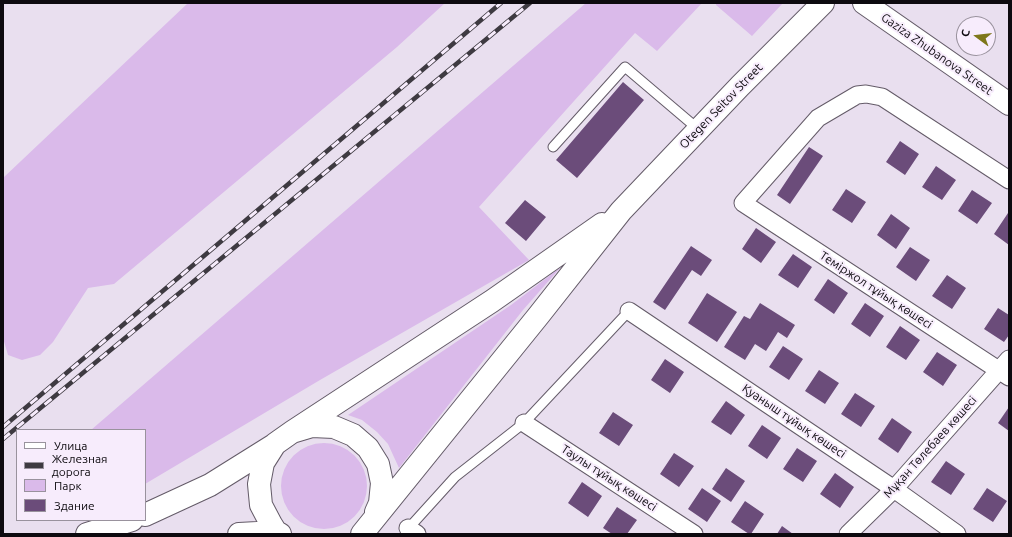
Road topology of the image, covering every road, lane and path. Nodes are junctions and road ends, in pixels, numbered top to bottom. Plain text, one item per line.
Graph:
1 (823, 3) edge
2 (864, 3) edge
3 (1009, 104) edge
4 (698, 129) junction
5 (553, 147) dead end
6 (1009, 180) edge
7 (621, 211) junction
8 (629, 311) joint
9 (1006, 369) edge
10 (524, 423) junction
11 (283, 438) junction
12 (894, 489) junction
13 (146, 515) edge
14 (129, 521) edge
15 (367, 527) edge
16 (409, 532) edge
17 (277, 533) edge
18 (87, 534) edge
19 (239, 534) edge
20 (694, 534) edge
21 (848, 534) edge
22 (957, 534) edge

1 - 4 main road, Otegen Seitov Street
2 - 3 main road, Gaziza Zhubanova Street
4 - 5 lane
4 - 7 main road, Otegen Seitov Street
6 - 9 street, Теміржол тұйық көшесі
7 - 11 main road
7 - 15 main road
8 - 10 lane
8 - 12 street, Қуаныш тұйық көшесі
9 - 12 street, Мұқан Төлебаев көшесі
10 - 16 lane
10 - 20 street, Таулы тұйық көшесі
11 - 13 main road
11 - 15 main road
11 - 17 main road
12 - 21 street, Мұқан Төлебаев көшесі
12 - 22 street, Қуаныш тұйық көшесі
14 - 18 main road
17 - 19 main road

